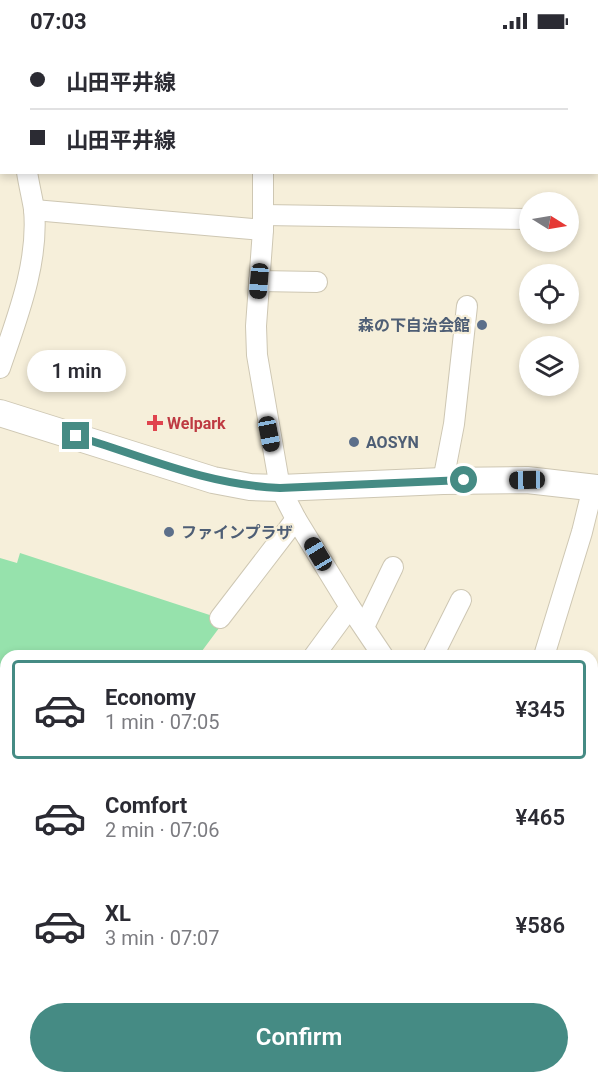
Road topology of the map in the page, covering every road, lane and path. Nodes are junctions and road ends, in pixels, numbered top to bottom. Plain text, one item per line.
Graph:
1 (27, 174) edge
2 (264, 174) edge
3 (34, 210) junction
4 (519, 219) edge
5 (263, 223) junction
6 (259, 281) junction
7 (317, 282) dead end
8 (467, 306) dead end
9 (0, 368) edge
10 (0, 413) edge
11 (443, 481) junction
12 (280, 488) junction
13 (595, 488) edge
14 (296, 519) junction
15 (393, 567) dead end
16 (461, 600) dead end
17 (350, 607) junction
18 (220, 618) dead end
19 (364, 627) junction
20 (318, 650) edge
21 (379, 650) edge
22 (437, 650) edge
23 (546, 650) edge

1 - 3 street
2 - 5 street
3 - 5 street
3 - 9 street
4 - 5 street
5 - 6 street
6 - 7 street
6 - 12 street
8 - 11 street
10 - 12 main road
11 - 12 main road
11 - 13 main road
12 - 14 street
13 - 23 street
14 - 17 street
14 - 18 street
15 - 19 street
16 - 22 street
17 - 19 street
17 - 20 street
19 - 21 street

